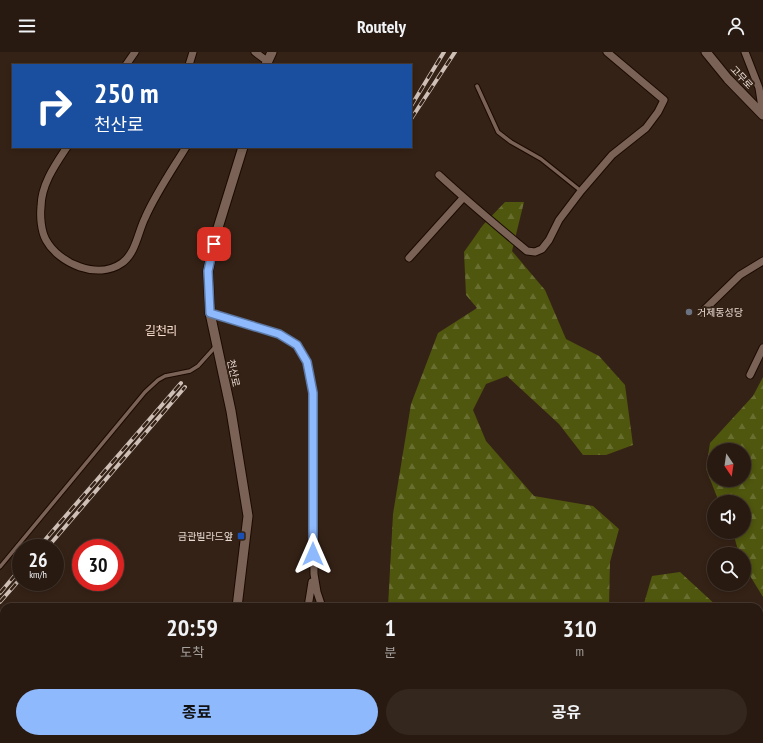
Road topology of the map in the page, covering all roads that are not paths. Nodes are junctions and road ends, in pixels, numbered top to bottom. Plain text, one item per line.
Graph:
1 (135, 52) edge
2 (193, 52) edge
3 (255, 52) edge
4 (272, 52) edge
5 (607, 52) edge
6 (706, 52) edge
7 (745, 52) edge
8 (267, 63) edge
9 (127, 64) edge
10 (189, 64) edge
11 (477, 86) dead end
12 (763, 114) edge
13 (66, 148) edge
14 (185, 148) edge
15 (243, 148) edge
16 (439, 175) dead end
17 (581, 191) junction
18 (463, 198) junction
19 (409, 258) dead end
20 (763, 260) edge
21 (210, 313) junction
22 (701, 313) dead end
23 (217, 345) junction
24 (763, 348) edge
25 (750, 376) dead end
26 (0, 567) edge
27 (314, 574) junction
28 (237, 603) edge
29 (309, 603) edge
30 (321, 603) edge

1 - 9 street
2 - 10 street
3 - 8 street
4 - 8 street
5 - 17 street
6 - 12 street, 고무로
7 - 12 street
11 - 17 lane
13 - 14 street
15 - 21 street, 천산로
16 - 18 street
17 - 18 street
18 - 19 street
20 - 22 street
21 - 23 street, 천산로
21 - 27 street
23 - 26 lane
23 - 28 street, 천산로
24 - 25 street
27 - 29 street
27 - 30 street

